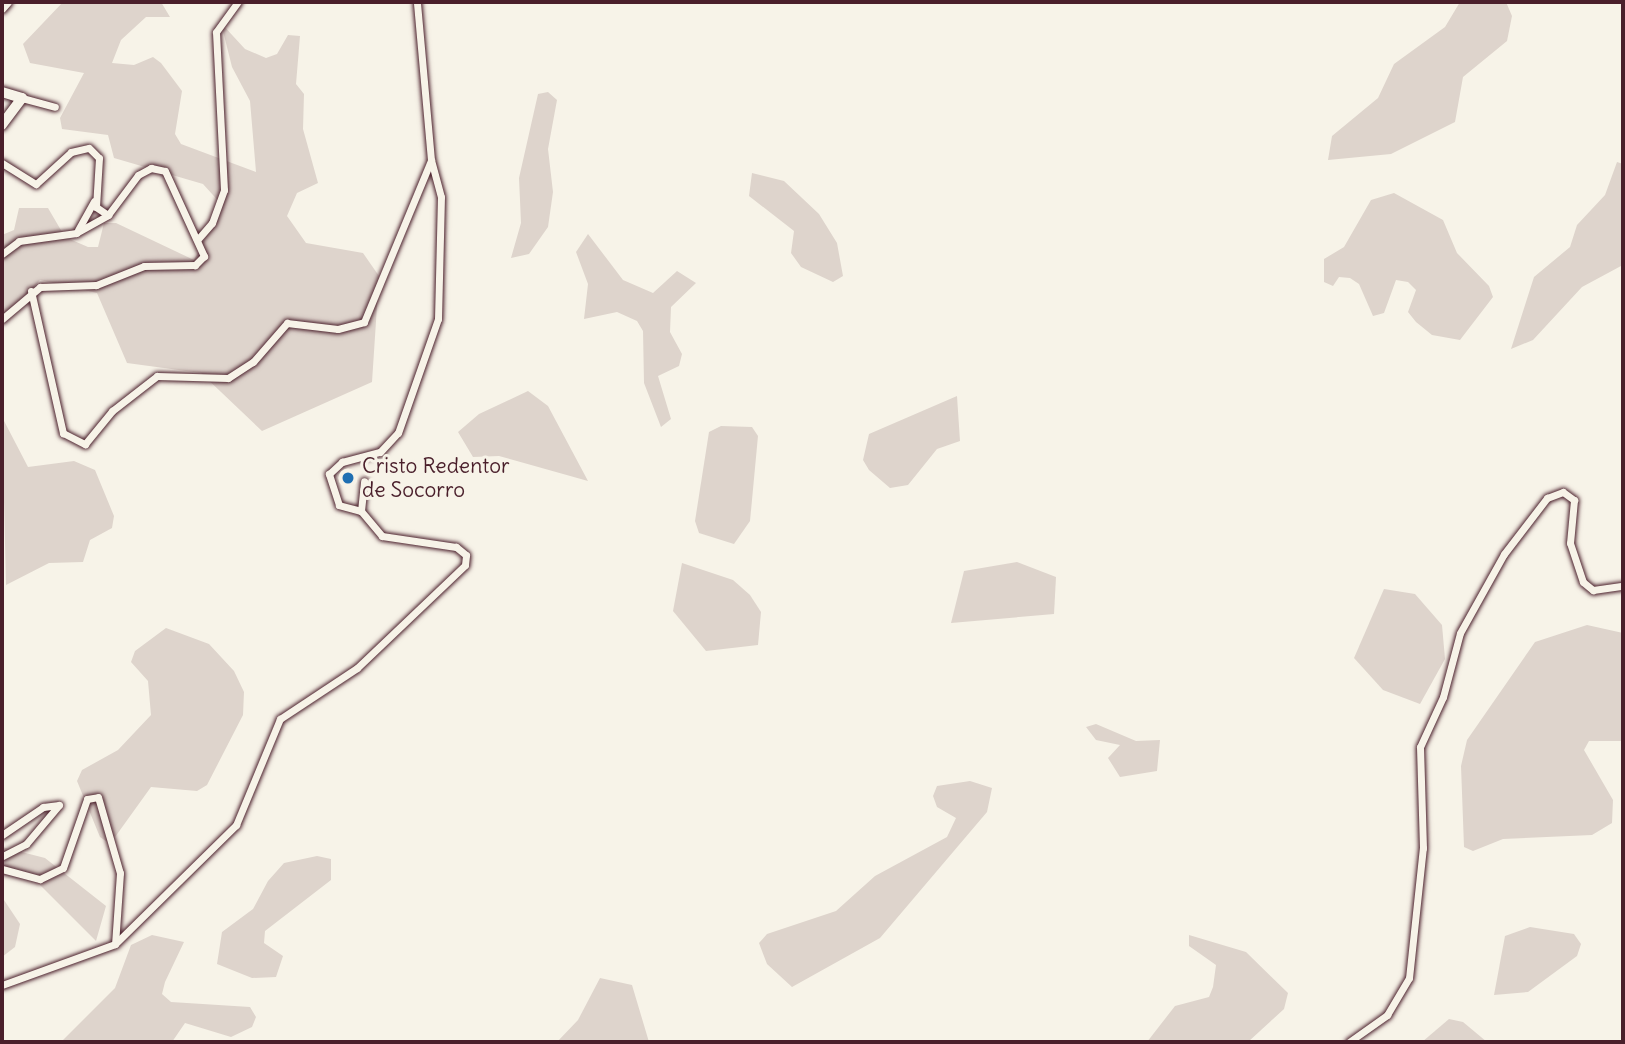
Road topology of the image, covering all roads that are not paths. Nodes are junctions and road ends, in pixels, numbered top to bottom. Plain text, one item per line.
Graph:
1 (8, 2) edge
2 (238, 2) edge
3 (417, 2) edge
4 (2, 9) edge
5 (2, 92) edge
6 (22, 98) junction
7 (55, 107) dead end
8 (2, 125) edge
9 (431, 160) junction
10 (2, 163) edge
11 (94, 200) junction
12 (108, 215) junction
13 (76, 233) junction
14 (198, 239) junction
15 (2, 254) edge
16 (31, 290) junction
17 (2, 319) edge
18 (364, 481) dead end
19 (361, 511) junction
20 (1623, 586) edge
21 (2, 835) edge
22 (2, 856) edge
23 (2, 869) edge
24 (115, 944) junction
25 (2, 985) edge
26 (1349, 1042) edge

1 - 4 street
2 - 14 street
3 - 9 street
5 - 6 street
6 - 7 street
6 - 8 street
9 - 16 street
9 - 19 street
10 - 11 street
11 - 12 street
11 - 13 street
12 - 13 street
12 - 14 street
13 - 15 street
14 - 16 street
16 - 17 street
18 - 19 street
19 - 24 street
20 - 26 street
21 - 22 street
23 - 24 street
24 - 25 street

